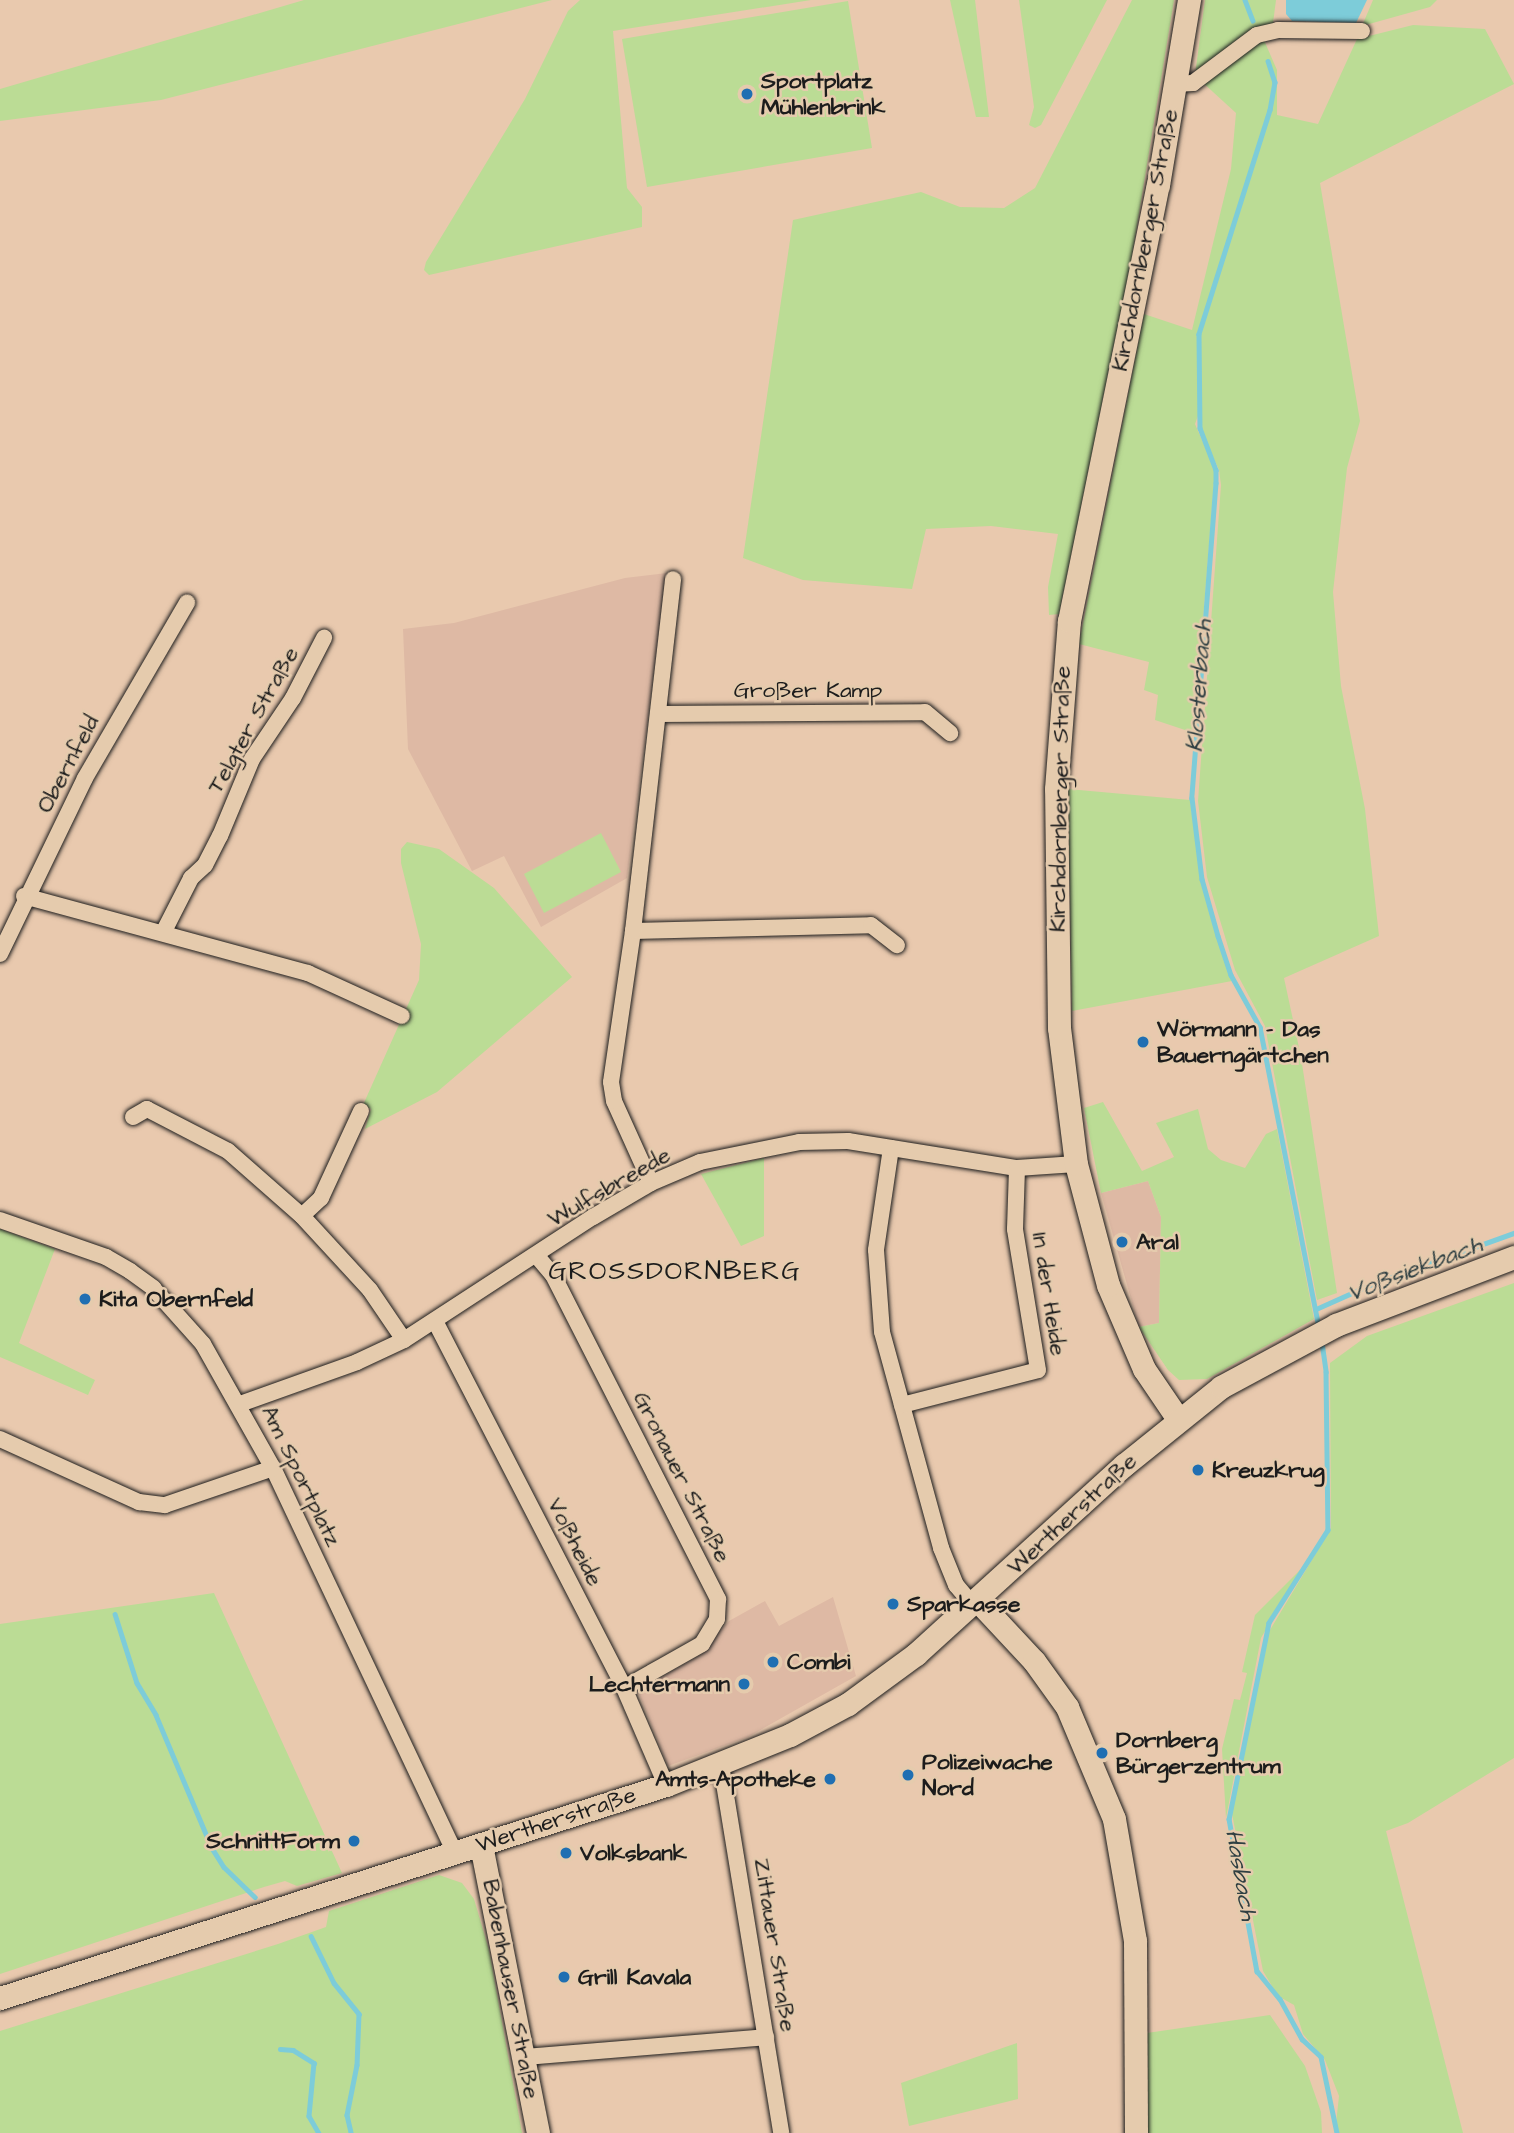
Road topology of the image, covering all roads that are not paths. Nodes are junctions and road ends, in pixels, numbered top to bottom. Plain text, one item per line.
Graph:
1 (1189, 0) edge
2 (1362, 31) dead end
3 (1175, 84) junction
4 (673, 579) dead end
5 (187, 603) dead end
6 (324, 638) dead end
7 (658, 713) junction
8 (950, 733) dead end
9 (24, 897) junction
10 (633, 932) junction
11 (163, 933) junction
12 (897, 944) dead end
13 (0, 954) edge
14 (402, 1016) dead end
15 (361, 1111) dead end
16 (133, 1117) dead end
17 (891, 1148) junction
18 (1076, 1164) junction
19 (1017, 1168) junction
20 (652, 1183) junction
21 (302, 1216) junction
22 (0, 1220) edge
23 (536, 1255) junction
24 (1514, 1257) edge
25 (436, 1323) junction
26 (404, 1340) junction
27 (240, 1404) junction
28 (902, 1405) junction
29 (1178, 1419) junction
30 (0, 1439) edge
31 (273, 1468) junction
32 (975, 1603) junction
33 (624, 1688) junction
34 (721, 1765) junction
35 (666, 1785) junction
36 (481, 1845) junction
37 (455, 1853) junction
38 (0, 1998) edge
39 (766, 2037) junction
40 (524, 2057) junction
41 (538, 2133) edge
42 (781, 2133) edge
43 (1136, 2133) edge

1 - 3 street, Kirchdornberger Straße
2 - 3 street
3 - 18 street, Kirchdornberger Straße
4 - 7 street
5 - 9 street, Obernfeld
6 - 11 street, Telgter Straße
7 - 8 street, Großer Kamp
7 - 10 street
9 - 11 street
9 - 13 street, Obernfeld
10 - 12 street
10 - 20 street
11 - 14 street
15 - 21 street
16 - 21 street
17 - 19 street, Wulfsbreede
17 - 20 street, Wulfsbreede
17 - 28 street
18 - 19 street, Wulfsbreede
18 - 29 street, Kirchdornberger Straße
19 - 28 street, In der Heide
20 - 23 street, Wulfsbreede
21 - 26 street
22 - 27 street, Am Sportplatz
23 - 25 street, Wulfsbreede
23 - 33 street, Gronauer Straße
24 - 29 street, Wertherstraße
25 - 26 street, Wulfsbreede
25 - 33 street, Voßheide
26 - 27 street, Wulfsbreede
27 - 31 street, Am Sportplatz
28 - 32 street
29 - 32 street, Wertherstraße
30 - 31 street
31 - 37 street, Am Sportplatz
32 - 34 street, Wertherstraße
32 - 43 street
33 - 35 street, Voßheide
34 - 35 street, Wertherstraße
34 - 39 street, Zittauer Straße
35 - 36 street, Wertherstraße
36 - 37 street, Wertherstraße
36 - 40 street, Babenhauser Straße
37 - 38 street, Wertherstraße
39 - 40 street
39 - 42 street, Zittauer Straße
40 - 41 street, Babenhauser Straße

